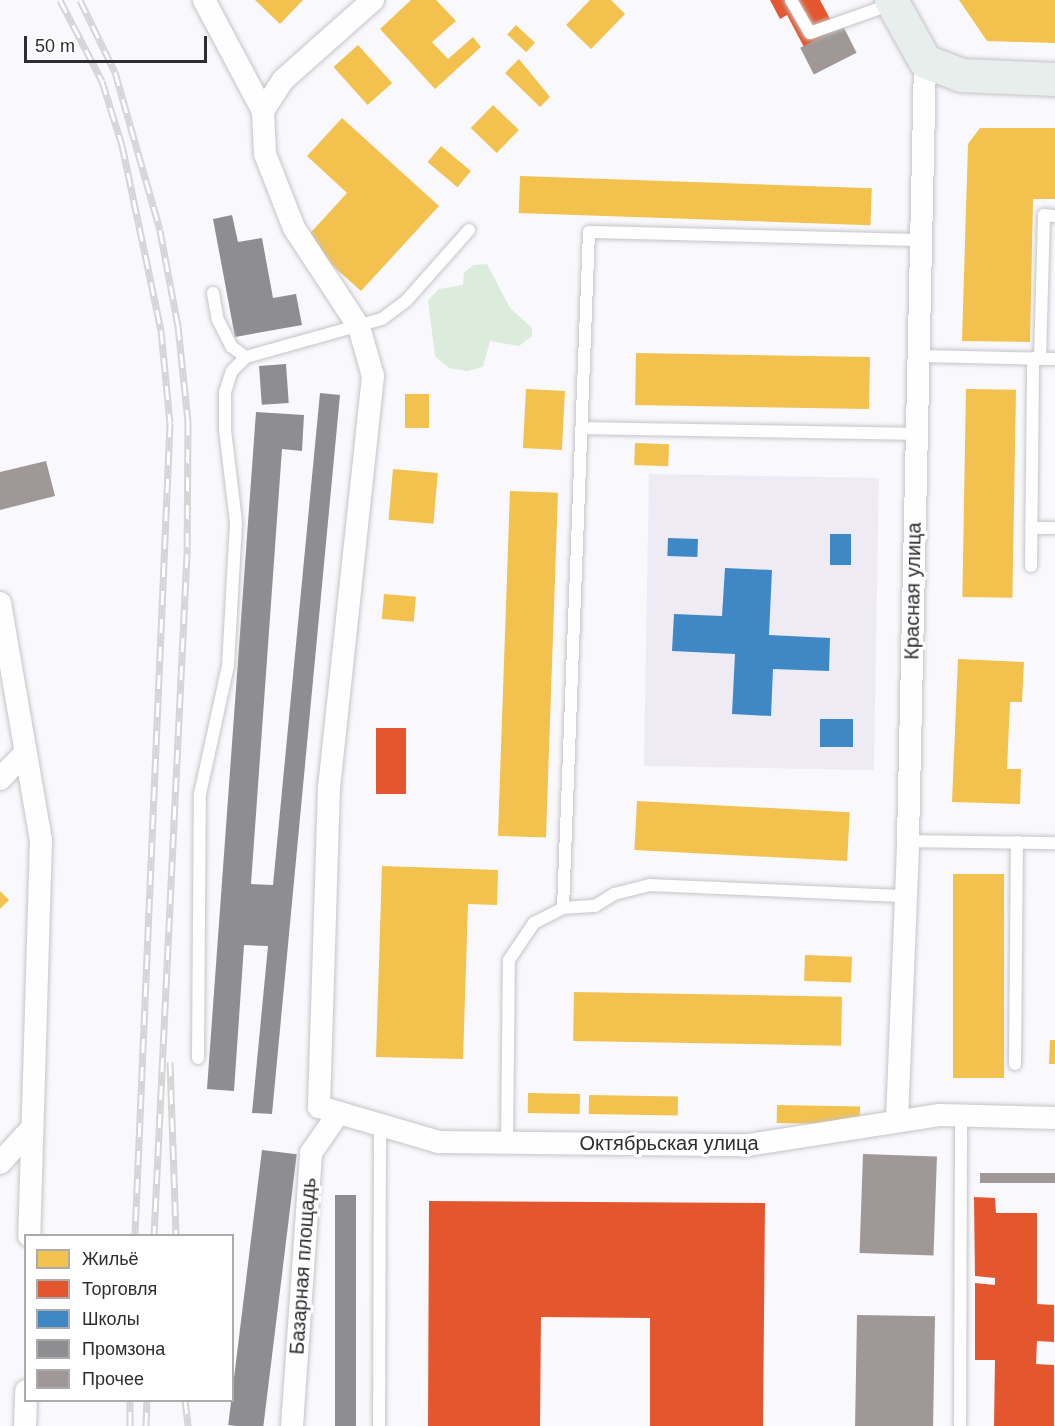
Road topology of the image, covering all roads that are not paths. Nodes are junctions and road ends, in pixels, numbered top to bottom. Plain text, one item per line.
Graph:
1 (204, 0) edge
2 (373, 0) edge
3 (791, 0) edge
4 (892, 2) edge
5 (925, 61) junction
6 (1055, 79) edge
7 (263, 111) junction
8 (1055, 216) edge
9 (469, 230) dead end
10 (921, 240) junction
11 (213, 293) dead end
12 (359, 327) junction
13 (919, 356) junction
14 (246, 357) junction
15 (1037, 358) junction
16 (1055, 359) edge
17 (584, 428) junction
18 (916, 434) junction
19 (1031, 528) junction
20 (1055, 528) edge
21 (1031, 566) dead end
22 (0, 603) edge
23 (26, 752) junction
24 (0, 779) edge
25 (908, 841) junction
26 (1017, 842) junction
27 (1055, 843) edge
28 (906, 896) junction
29 (563, 908) junction
30 (198, 1058) dead end
31 (1015, 1064) dead end
32 (338, 1114) junction
33 (961, 1114) junction
34 (1055, 1118) edge
35 (897, 1120) junction
36 (380, 1127) junction
37 (31, 1129) junction
38 (507, 1143) junction
39 (0, 1162) edge
40 (29, 1234) edge
41 (26, 1402) edge
42 (25, 1426) edge
43 (292, 1426) edge
44 (379, 1426) edge
45 (960, 1426) edge

1 - 7 street
2 - 7 street
3 - 4 lane
4 - 5 main road
5 - 6 main road
5 - 10 street, Красная улица
7 - 12 street
8 - 15 lane
9 - 12 lane
10 - 13 street, Красная улица
10 - 17 lane
11 - 14 lane
12 - 14 lane
12 - 32 street, Октябрьская улица
13 - 15 lane
13 - 18 street, Красная улица
14 - 30 lane
15 - 16 lane
15 - 19 lane
17 - 18 lane
17 - 29 lane
18 - 25 street, Красная улица
19 - 20 lane
19 - 21 lane
22 - 23 street
23 - 24 street
23 - 37 street
25 - 26 lane
25 - 28 street, Красная улица
26 - 27 lane
26 - 31 lane
28 - 29 lane
28 - 35 street, Красная улица
29 - 38 lane
32 - 36 street, Октябрьская улица
32 - 43 street, Базарная площадь
33 - 34 street, Октябрьская улица
33 - 35 street, Октябрьская улица
33 - 45 lane
35 - 38 street, Октябрьская улица
36 - 38 street, Октябрьская улица
36 - 44 lane
37 - 39 street
37 - 40 street
41 - 42 street

